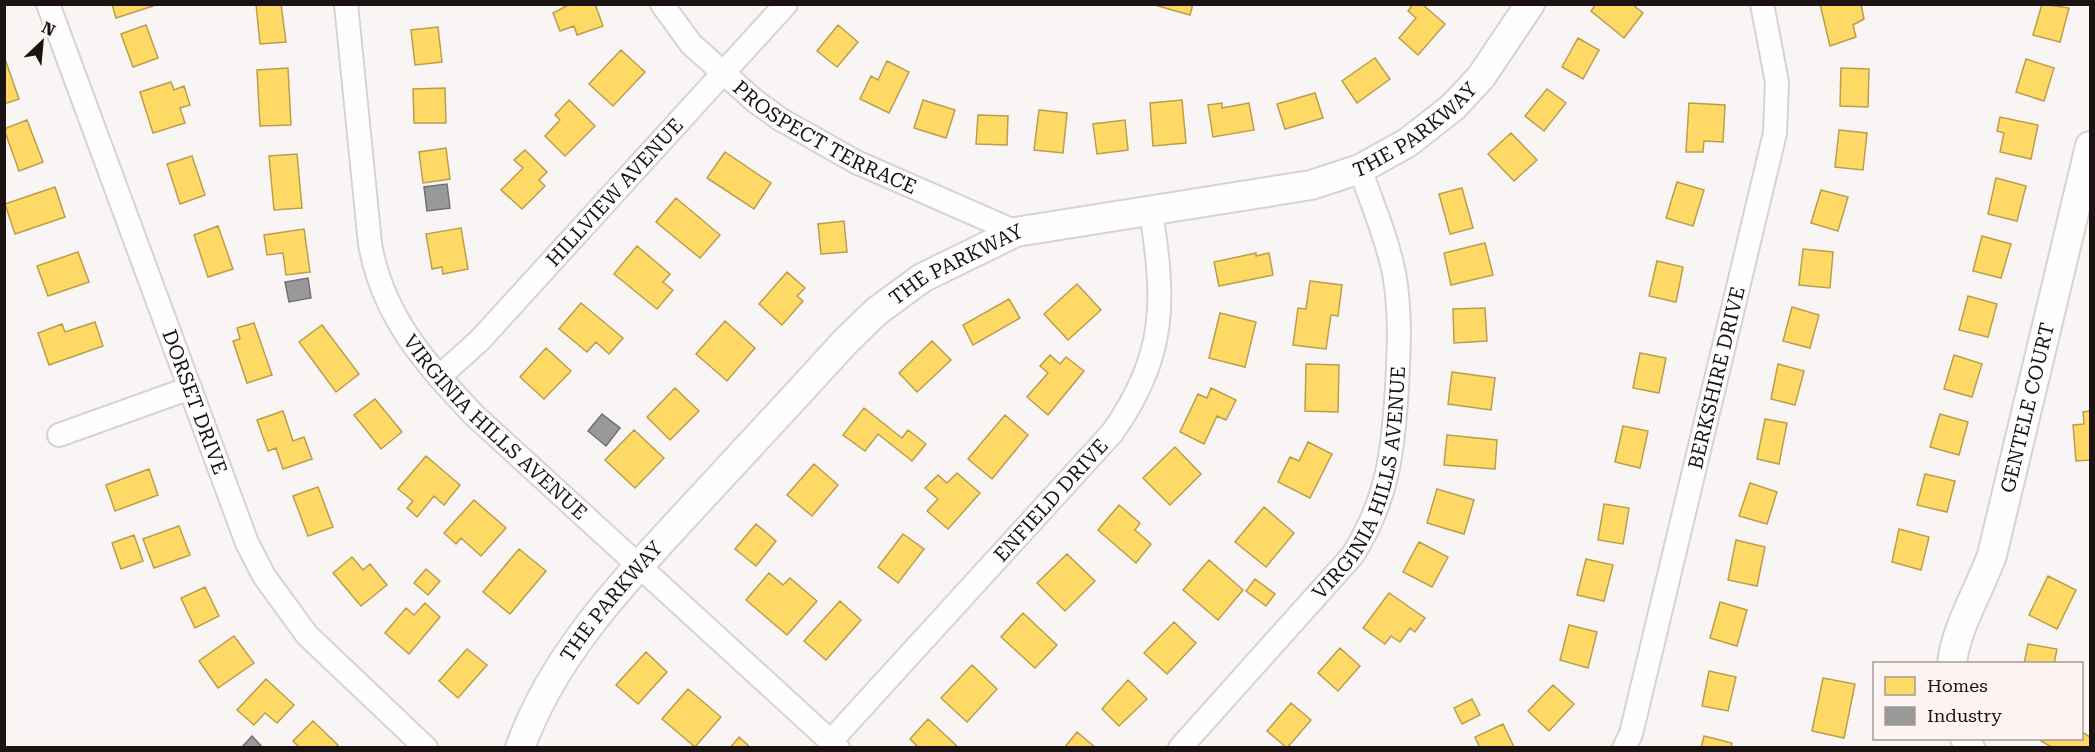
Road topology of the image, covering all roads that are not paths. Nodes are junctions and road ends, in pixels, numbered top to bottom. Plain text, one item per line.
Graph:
1 (48, 4) edge
2 (346, 4) edge
3 (662, 4) edge
4 (786, 4) edge
5 (1530, 4) edge
6 (1762, 4) edge
7 (724, 73) junction
8 (2091, 146) edge
9 (1360, 169) junction
10 (1151, 212) junction
11 (1016, 232) junction
12 (439, 377) junction
13 (190, 388) junction
14 (59, 435) dead end
15 (638, 567) junction
16 (1952, 662) edge
17 (835, 744) edge
18 (426, 747) edge
19 (520, 747) edge
20 (1180, 747) edge
21 (1624, 747) edge

1 - 13 street, DORSET DRIVE
2 - 12 street, VIRGINIA HILLS AVENUE
3 - 7 street, PROSPECT TERRACE
4 - 7 street, HILLVIEW AVENUE
5 - 9 street, THE PARKWAY
6 - 21 street, BERKSHIRE DRIVE
7 - 11 street, PROSPECT TERRACE
7 - 12 street, HILLVIEW AVENUE
8 - 16 street, GENTELE COURT
9 - 10 street, THE PARKWAY
9 - 20 street, VIRGINIA HILLS AVENUE
10 - 11 street, THE PARKWAY
10 - 17 street, ENFIELD DRIVE
11 - 15 street, THE PARKWAY
12 - 15 street, VIRGINIA HILLS AVENUE
13 - 14 street
13 - 18 street, DORSET DRIVE
15 - 17 street, VIRGINIA HILLS AVENUE
15 - 19 street, THE PARKWAY

